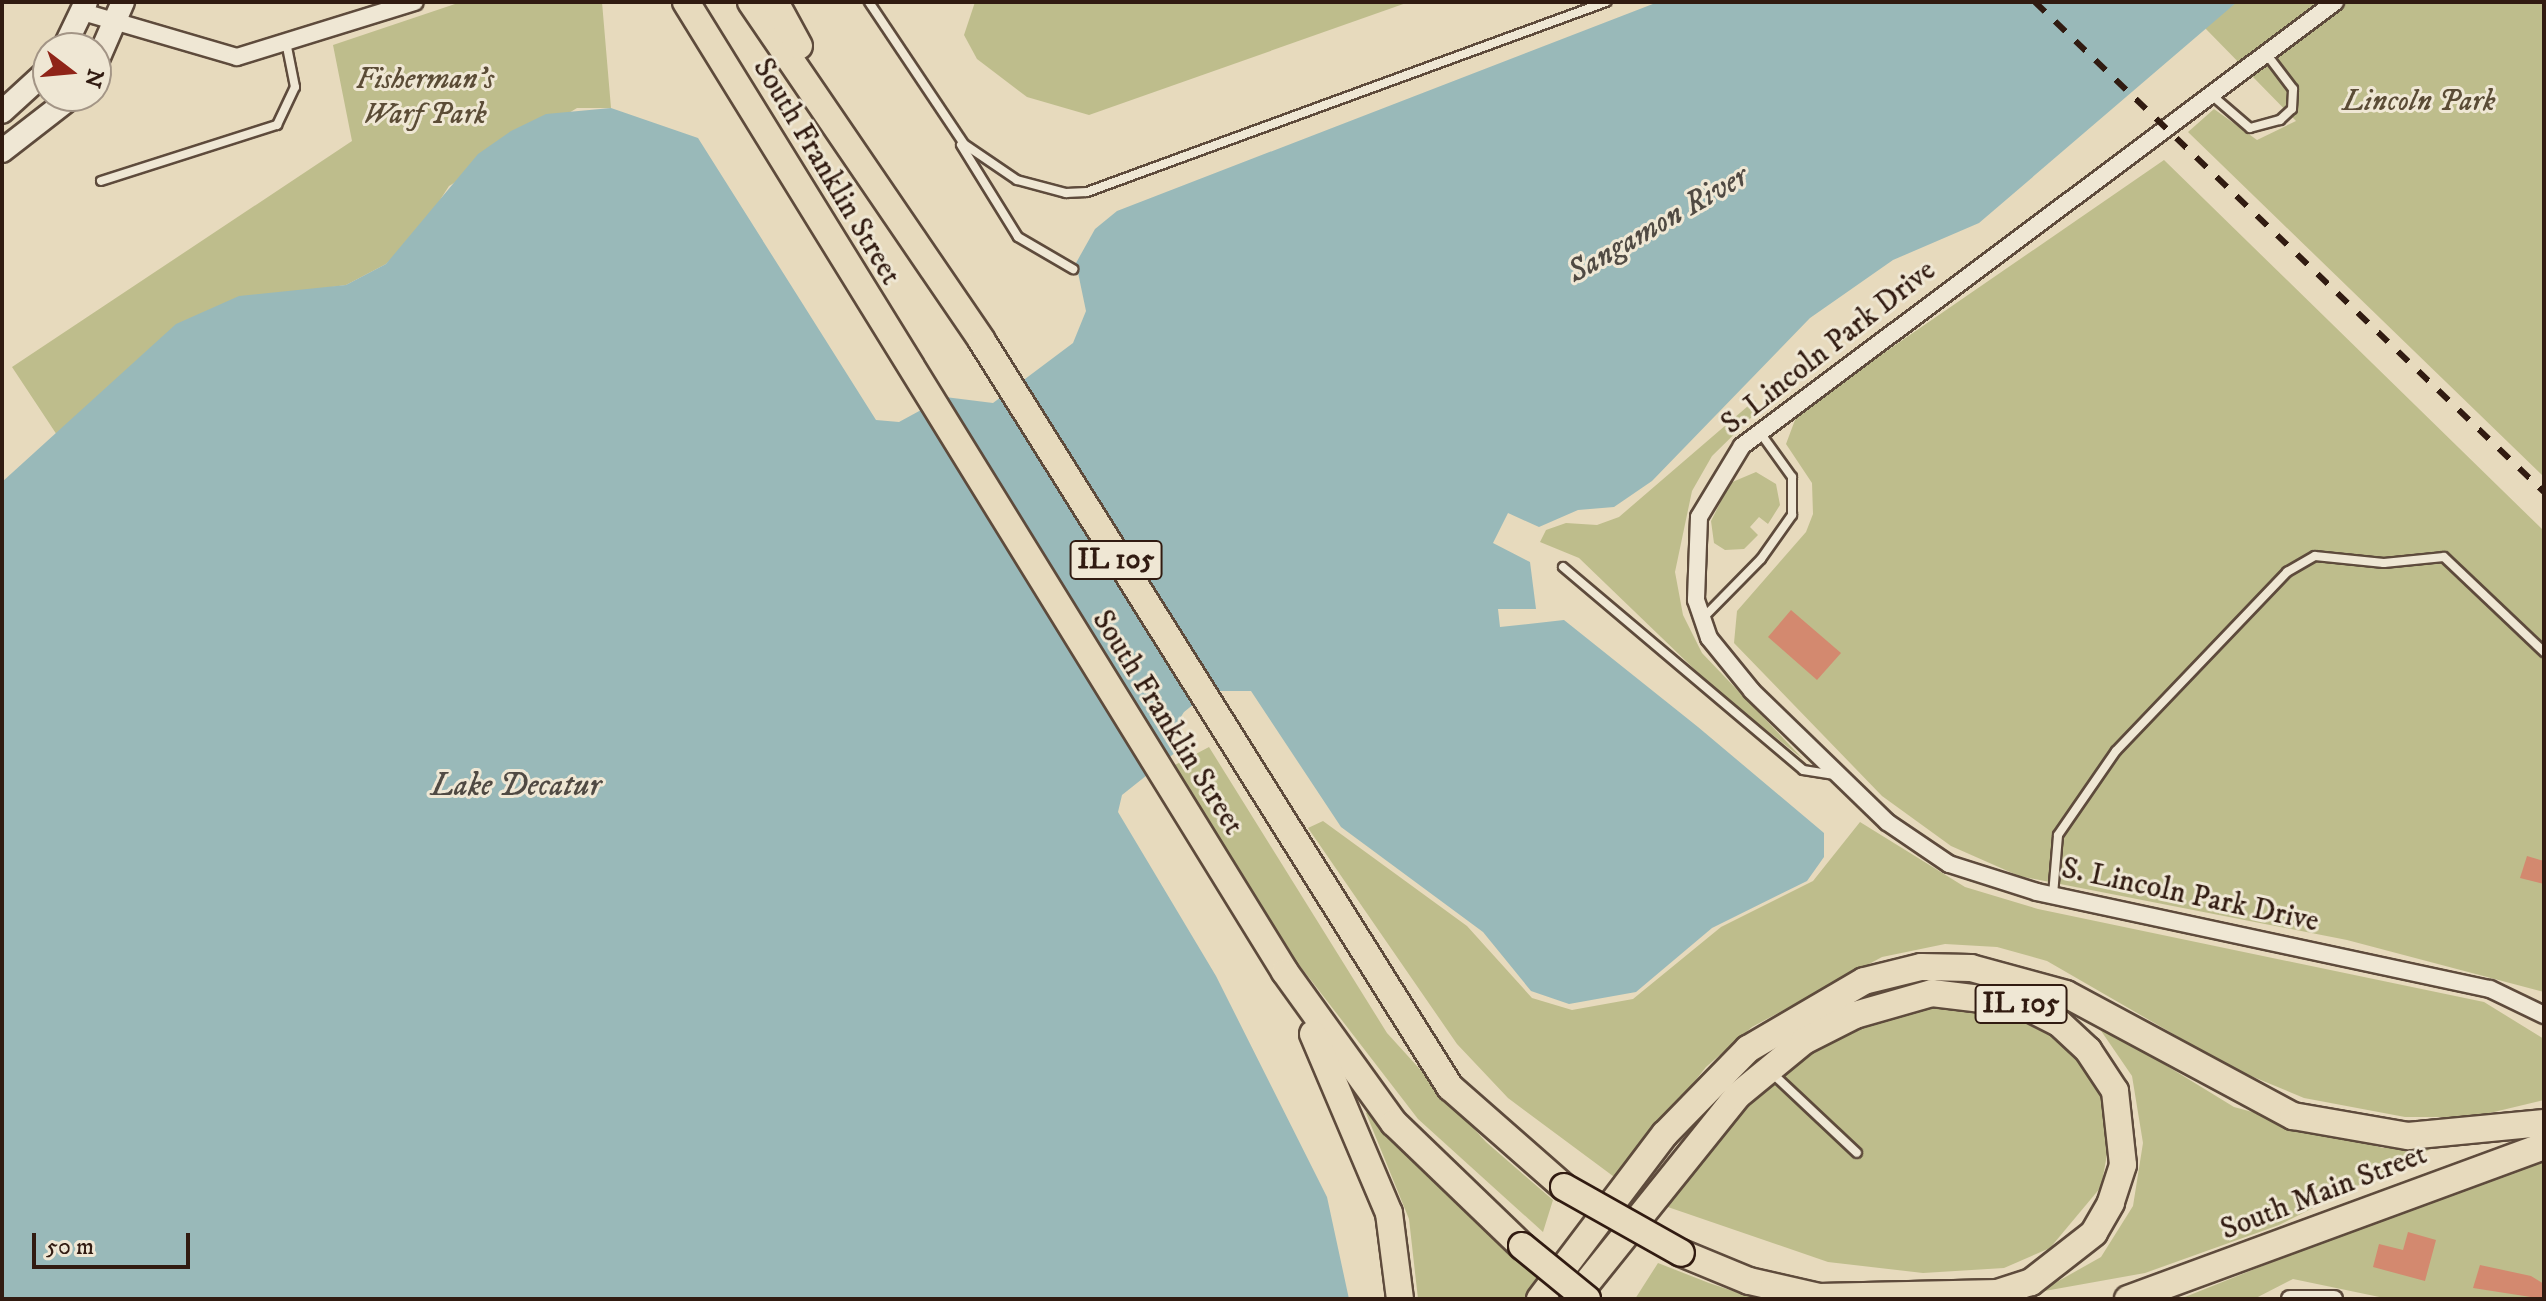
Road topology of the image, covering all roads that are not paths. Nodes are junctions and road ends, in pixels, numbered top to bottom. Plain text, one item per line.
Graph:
1 (415, 2) edge
2 (686, 2) edge
3 (751, 2) edge
4 (775, 2) edge
5 (869, 2) edge
6 (1606, 2) edge
7 (2335, 2) edge
8 (85, 7) edge
9 (119, 13) edge
10 (72, 32) edge
11 (110, 32) edge
12 (287, 47) junction
13 (2268, 56) junction
14 (32, 85) edge
15 (2215, 98) junction
16 (2, 112) edge
17 (52, 112) edge
18 (955, 134) junction
19 (2, 151) edge
20 (101, 181) dead end
21 (879, 189) junction
22 (1073, 269) dead end
23 (1759, 431) junction
24 (1563, 567) dead end
25 (1701, 620) junction
26 (2544, 652) edge
27 (1836, 775) junction
28 (2053, 896) junction
29 (1285, 972) junction
30 (2544, 1015) edge
31 (1767, 1068) junction
32 (2544, 1123) edge
33 (2544, 1146) edge
34 (1857, 1153) dead end
35 (1823, 1298) edge
36 (1400, 1299) edge
37 (1540, 1299) edge
38 (1574, 1299) edge
39 (1587, 1299) edge
40 (2128, 1299) edge
41 (2290, 1299) edge
42 (2334, 1299) edge

1 - 12 street
2 - 29 main road, South Franklin Street / IL 105
3 - 21 main road
4 - 21 main road, IL 105
5 - 18 lane
6 - 18 lane
7 - 13 street, S. Lincoln Park Drive
8 - 9 street
8 - 10 street
9 - 11 street
9 - 12 street
12 - 20 lane
13 - 15 street, S. Lincoln Park Drive
13 - 15 lane
14 - 16 street
15 - 23 street, S. Lincoln Park Drive
17 - 19 street
18 - 22 lane
21 - 35 main road, IL 105, bridge
23 - 25 street, S. Lincoln Park Drive
23 - 25 lane
24 - 27 lane
25 - 27 street, S. Lincoln Park Drive
26 - 28 lane
27 - 28 street, S. Lincoln Park Drive
28 - 30 street, S. Lincoln Park Drive
29 - 36 main road, IL 105
29 - 39 main road, South Franklin Street, bridge
31 - 34 lane
31 - 35 main road, IL 105
31 - 38 main road, IL 105
32 - 37 main road
33 - 40 main road, South Main Street
41 - 42 street

